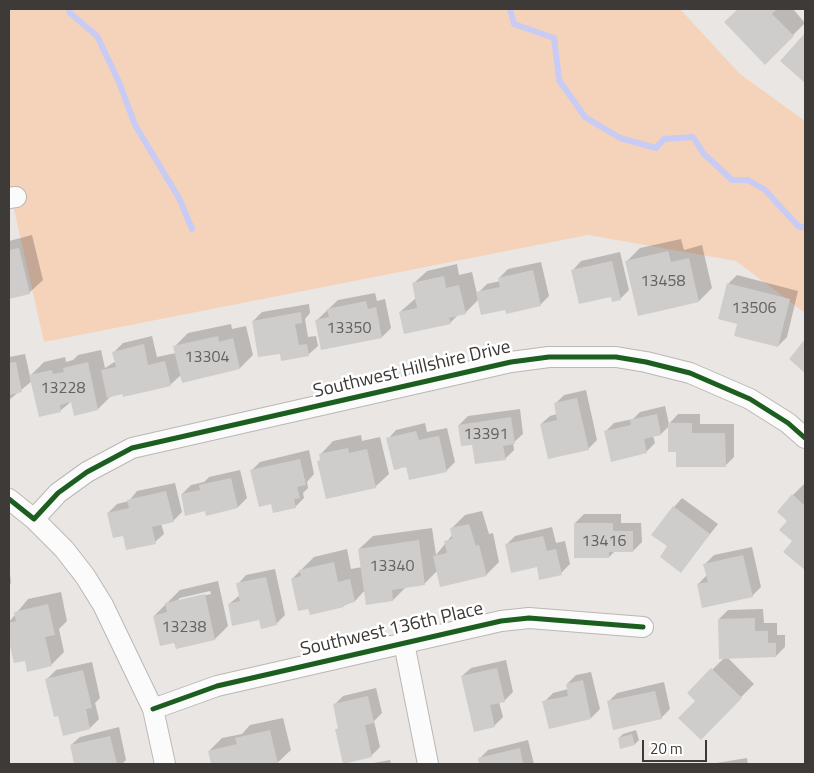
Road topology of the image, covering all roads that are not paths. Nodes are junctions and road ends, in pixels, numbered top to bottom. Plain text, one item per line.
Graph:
1 (805, 438) edge
2 (9, 498) edge
3 (34, 519) junction
4 (643, 627) dead end
5 (404, 643) junction
6 (153, 709) junction
7 (165, 764) edge
8 (428, 764) edge

1 - 3 street, Southwest Hillshire Drive
2 - 3 street
3 - 6 street
4 - 5 street, Southwest 136th Place
5 - 6 street, Southwest 136th Place
5 - 8 street
6 - 7 street

